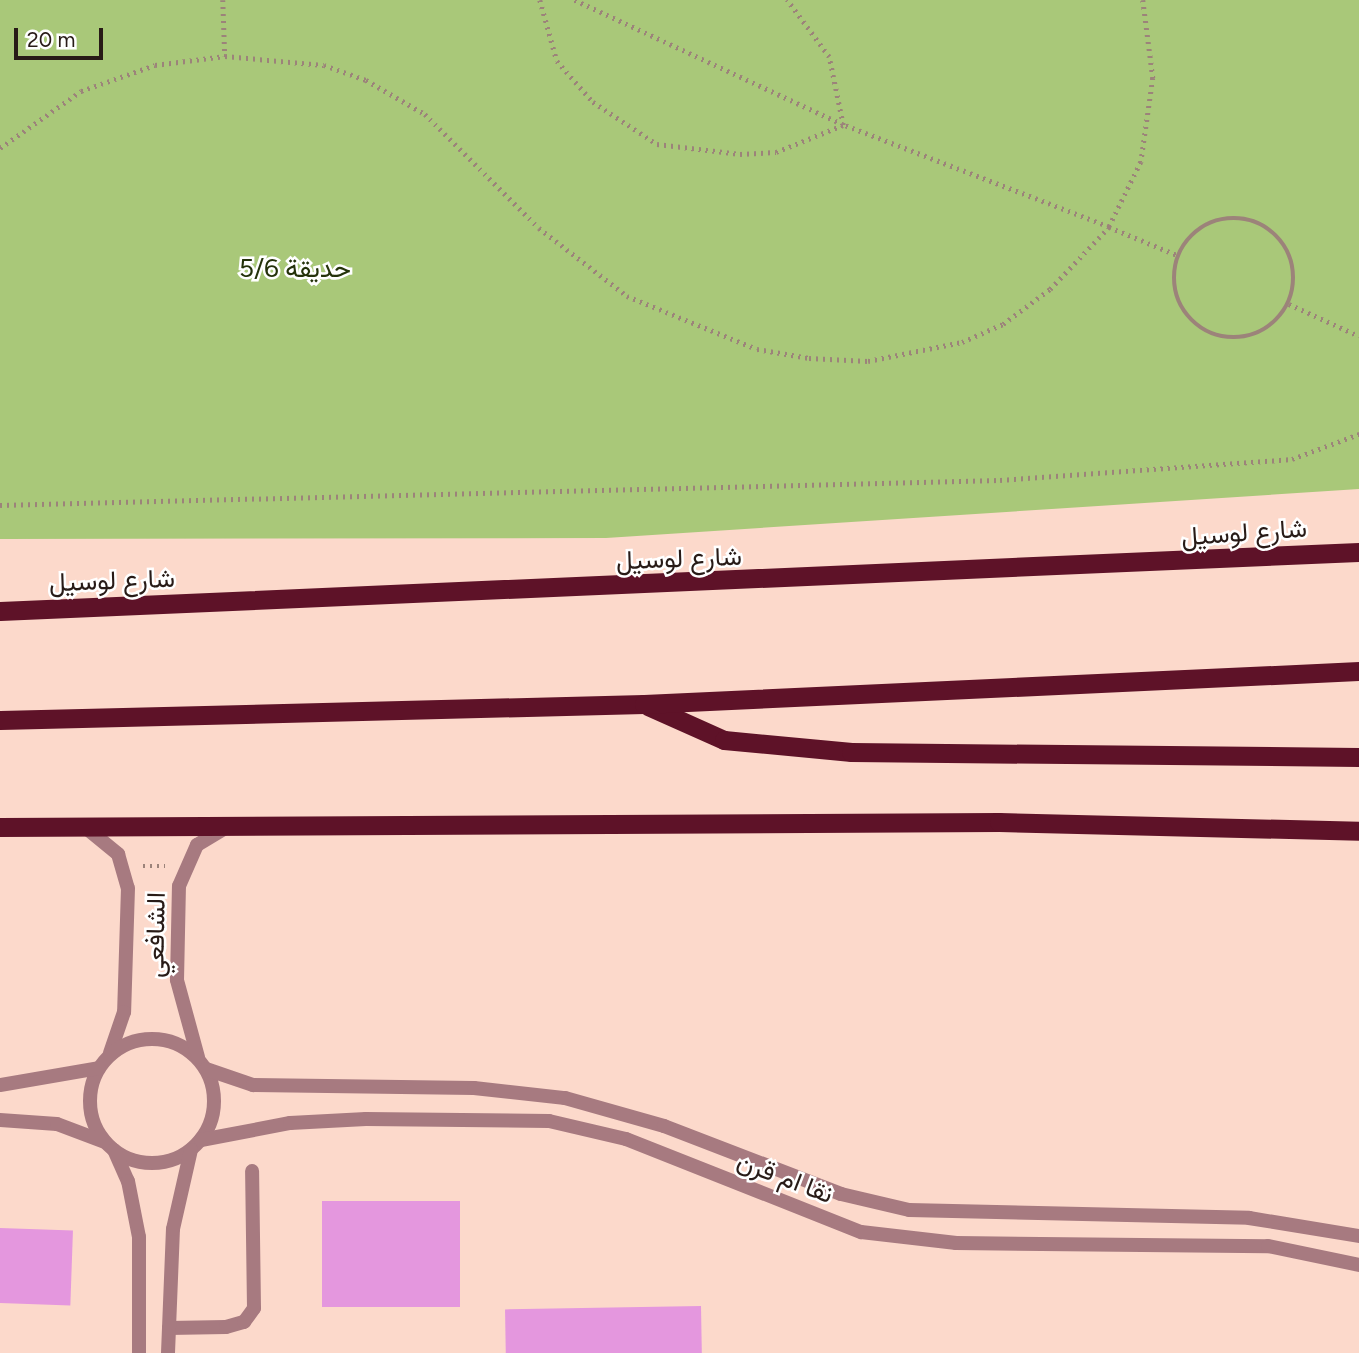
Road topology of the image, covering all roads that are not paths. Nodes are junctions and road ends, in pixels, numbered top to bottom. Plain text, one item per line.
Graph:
1 (1359, 552) edge
2 (0, 611) edge
3 (1359, 671) edge
4 (644, 704) junction
5 (0, 720) edge
6 (1359, 757) edge
7 (0, 827) edge
8 (84, 827) junction
9 (225, 828) junction
10 (1359, 831) edge
11 (103, 1063) junction
12 (202, 1064) junction
13 (0, 1084) edge
14 (0, 1121) edge
15 (196, 1145) junction
16 (109, 1146) junction
17 (252, 1171) dead end
18 (1359, 1236) edge
19 (1359, 1265) edge
20 (169, 1328) junction
21 (139, 1353) edge
22 (168, 1353) edge

1 - 2 highway, شارع لوسيل
3 - 4 highway
4 - 5 highway
4 - 6 highway
7 - 8 highway
8 - 9 highway
8 - 11 street, الشافعي
9 - 10 highway
9 - 12 street, الشافعي
11 - 12 street
11 - 13 street
11 - 16 street
12 - 15 street
12 - 18 street, نقا ام قرن
14 - 16 street
15 - 16 street
15 - 19 street, نقا ام قرن
15 - 20 street
16 - 21 street
17 - 20 street
20 - 22 street

